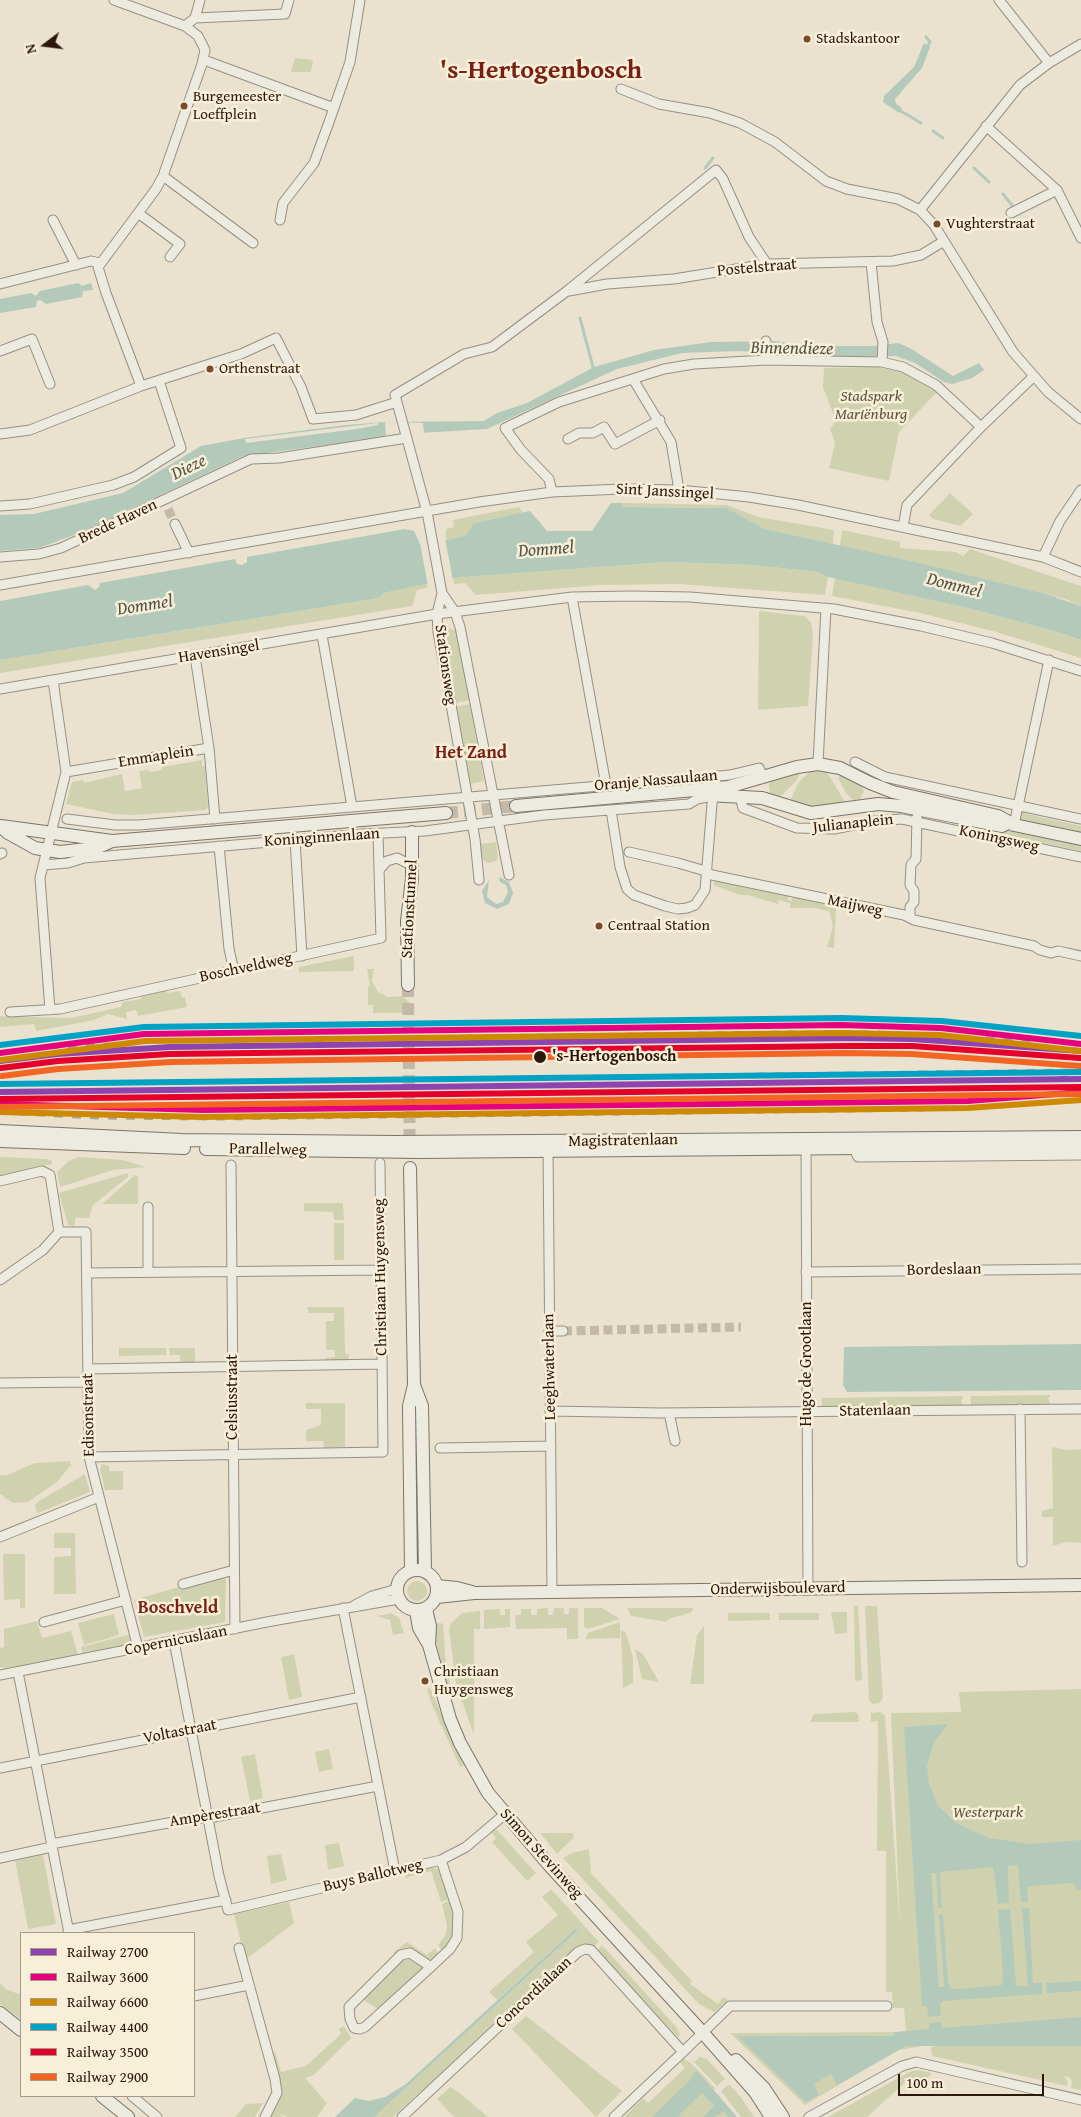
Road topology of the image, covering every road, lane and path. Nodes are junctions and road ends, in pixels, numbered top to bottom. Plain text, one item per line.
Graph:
1 (114, 0) edge
2 (200, 0) edge
3 (289, 0) edge
4 (360, 0) edge
5 (999, 0) edge
6 (195, 18) junction
7 (185, 26) junction
8 (1081, 44) edge
9 (204, 60) junction
10 (1049, 63) junction
11 (621, 89) dead end
12 (334, 108) junction
13 (986, 126) junction
14 (163, 176) junction
15 (1057, 190) junction
16 (920, 210) junction
17 (138, 213) junction
18 (1011, 213) dead end
19 (53, 220) dead end
20 (280, 220) dead end
21 (1081, 238) edge
22 (944, 241) junction
23 (253, 243) dead end
24 (170, 257) dead end
25 (871, 262) junction
26 (100, 263) junction
27 (767, 264) junction
28 (76, 265) junction
29 (0, 284) edge
30 (567, 291) junction
31 (766, 341) dead end
32 (0, 351) edge
33 (766, 357) junction
34 (883, 360) junction
35 (1033, 377) junction
36 (633, 379) junction
37 (159, 381) junction
38 (50, 384) dead end
39 (141, 386) junction
40 (396, 399) junction
41 (1081, 419) edge
42 (660, 420) junction
43 (981, 427) junction
44 (0, 434) edge
45 (407, 438) junction
46 (568, 439) dead end
47 (679, 490) junction
48 (1081, 490) edge
49 (552, 492) junction
50 (0, 506) edge
51 (427, 512) junction
52 (175, 524) tunnel mouth
53 (903, 527) junction
54 (189, 553) junction
55 (0, 557) edge
56 (1043, 557) junction
57 (1081, 572) edge
58 (0, 585) edge
59 (441, 588) junction
60 (572, 598) junction
61 (826, 608) junction
62 (455, 612) junction
63 (438, 614) junction
64 (322, 635) junction
65 (195, 656) junction
66 (1049, 660) junction
67 (1081, 671) edge
68 (53, 680) junction
69 (0, 689) edge
70 (210, 748) junction
71 (855, 762) dead end
72 (818, 764) junction
73 (66, 772) junction
74 (763, 778) junction
75 (870, 783) junction
76 (606, 785) junction
77 (713, 792) junction
78 (493, 795) junction
79 (740, 797) junction
80 (467, 798) junction
81 (762, 798) junction
82 (918, 803) junction
83 (866, 805) junction
84 (516, 806) tunnel mouth
85 (1018, 806) junction
86 (352, 807) junction
87 (611, 810) junction
88 (446, 813) tunnel mouth
89 (67, 819) dead end
90 (215, 819) junction
91 (1081, 820) edge
92 (497, 823) junction
93 (1011, 824) junction
94 (0, 826) edge
95 (472, 826) junction
96 (412, 832) junction
97 (51, 833) junction
98 (378, 834) junction
99 (177, 836) junction
100 (1081, 839) edge
101 (295, 840) junction
102 (112, 842) junction
103 (219, 846) junction
104 (193, 849) junction
105 (46, 851) junction
106 (629, 852) dead end
107 (1081, 857) edge
108 (43, 865) junction
109 (413, 866) junction
110 (379, 870) junction
111 (707, 873) junction
112 (509, 875) dead end
113 (479, 880) dead end
114 (910, 917) junction
115 (302, 956) junction
116 (1081, 956) edge
117 (234, 971) junction
118 (408, 985) tunnel mouth
119 (50, 1010) junction
120 (10, 1012) dead end
121 (0, 1131) edge
122 (1081, 1137) edge
123 (0, 1141) edge
124 (143, 1142) junction
125 (806, 1143) junction
126 (852, 1143) junction
127 (548, 1146) junction
128 (1081, 1146) edge
129 (394, 1147) joint
130 (1081, 1155) edge
131 (380, 1163) dead end
132 (231, 1165) dead end
133 (410, 1168) tunnel mouth
134 (0, 1181) edge
135 (148, 1207) dead end
136 (59, 1232) junction
137 (1081, 1269) edge
138 (381, 1270) junction
139 (148, 1272) junction
140 (232, 1272) junction
141 (806, 1272) junction
142 (87, 1273) junction
143 (0, 1280) edge
144 (550, 1331) junction
145 (563, 1331) tunnel mouth
146 (382, 1364) junction
147 (232, 1366) junction
148 (88, 1369) junction
149 (88, 1382) junction
150 (0, 1383) edge
151 (414, 1385) junction
152 (1081, 1408) edge
153 (1020, 1409) junction
154 (550, 1411) junction
155 (807, 1412) junction
156 (669, 1413) junction
157 (674, 1440) dead end
158 (551, 1446) junction
159 (440, 1448) dead end
160 (233, 1454) junction
161 (89, 1457) junction
162 (99, 1497) junction
163 (0, 1537) edge
164 (1022, 1562) dead end
165 (234, 1570) junction
166 (411, 1571) junction
167 (425, 1571) junction
168 (183, 1584) dead end
169 (1081, 1585) edge
170 (808, 1589) junction
171 (437, 1592) junction
172 (552, 1592) junction
173 (398, 1594) junction
174 (126, 1600) junction
175 (348, 1607) junction
176 (421, 1610) junction
177 (44, 1622) dead end
178 (235, 1629) junction
179 (174, 1641) junction
180 (138, 1648) junction
181 (18, 1672) junction
182 (0, 1675) edge
183 (361, 1697) junction
184 (191, 1730) junction
185 (35, 1761) junction
186 (0, 1768) edge
187 (378, 1786) junction
188 (505, 1814) junction
189 (209, 1818) junction
190 (52, 1846) junction
191 (0, 1858) edge
192 (440, 1860) junction
193 (395, 1871) junction
194 (226, 1900) junction
195 (68, 1932) edge
196 (239, 1948) dead end
197 (431, 1967) junction
198 (249, 1985) junction
199 (195, 1996) edge
200 (886, 2006) dead end
201 (0, 2013) edge
202 (20, 2029) edge
203 (703, 2033) junction
204 (683, 2052) junction
205 (103, 2097) edge
206 (133, 2097) edge
207 (1081, 2100) edge
208 (120, 2114) edge
209 (158, 2117) edge
210 (265, 2117) edge
211 (402, 2117) edge
212 (614, 2117) edge
213 (771, 2117) edge
214 (784, 2117) edge
215 (809, 2117) edge

1 - 7 street
2 - 6 street
3 - 6 street
4 - 12 street
5 - 10 street
6 - 7 street
7 - 9 street
8 - 10 street
9 - 12 street
9 - 14 street
10 - 13 street
11 - 16 street
12 - 20 street
13 - 15 street
13 - 16 street
14 - 17 street
14 - 23 street
15 - 18 street
15 - 21 street
16 - 22 street
17 - 24 street
17 - 26 street
19 - 28 street
22 - 25 street, Postelstraat
22 - 35 street
25 - 27 street, Postelstraat
25 - 34 street
26 - 28 street
26 - 39 street
27 - 30 street, Postelstraat
27 - 30 street
28 - 29 street
30 - 40 street
31 - 33 street
32 - 38 street
33 - 34 street
33 - 36 street
34 - 43 street
35 - 41 street
35 - 43 street
36 - 42 street
36 - 49 street
37 - 39 street
37 - 40 street
37 - 50 street
39 - 44 street
40 - 45 street
42 - 46 street
42 - 47 street
43 - 53 street
45 - 51 street
45 - 55 street, Brede Haven
47 - 49 street, Sint Janssingel
47 - 53 street, Sint Janssingel
48 - 56 street
49 - 51 street, Sint Janssingel
51 - 54 street, Sint Janssingel
51 - 59 street
52 - 54 street
53 - 56 street, Sint Janssingel
54 - 58 street, Sint Janssingel
56 - 57 street, Sint Janssingel
59 - 62 street, Stationsweg
59 - 63 street, Stationsweg
60 - 61 street, Havensingel
60 - 62 street, Havensingel
60 - 76 street
61 - 66 street, Havensingel
61 - 72 street
62 - 63 street, Havensingel
62 - 78 street, Stationsweg
63 - 64 street, Havensingel
63 - 80 street, Stationsweg
64 - 65 street, Havensingel
64 - 86 street
65 - 68 street, Havensingel
65 - 70 street
66 - 67 street, Havensingel
66 - 85 street
68 - 69 street, Havensingel
68 - 73 street
70 - 73 street, Emmaplein
70 - 90 street, Emmaplein
71 - 82 street
72 - 74 street
72 - 75 street
73 - 97 street
74 - 76 street, Oranje Nassaulaan
74 - 77 street, Oranje Nassaulaan
74 - 81 street
75 - 82 street, Koningsweg
75 - 83 street
76 - 78 street, Oranje Nassaulaan
77 - 79 street, Oranje Nassaulaan
77 - 84 street, Oranje Nassaulaan
77 - 87 street, Oranje Nassaulaan
77 - 111 street
78 - 80 street, Oranje Nassaulaan
78 - 92 street, Stationsweg
79 - 81 street, Oranje Nassaulaan
79 - 82 street, Julianaplein
80 - 86 street, Koninginnenlaan
80 - 95 street, Stationsweg
81 - 83 street, Julianaplein
82 - 83 street, Koningsweg
82 - 85 street, Koningsweg
82 - 93 street, Koningsweg
82 - 107 street, Koningsweg
82 - 114 street
85 - 91 street, Koningsweg
85 - 93 street
86 - 90 street, Koninginnenlaan
87 - 92 street, Oranje Nassaulaan
87 - 111 street
88 - 99 street, Koninginnenlaan
89 - 90 street
92 - 95 street, Oranje Nassaulaan
92 - 112 street, Stationsweg
93 - 100 street, Koningsweg
94 - 97 street
94 - 105 street
95 - 96 street, Koninginnenlaan
95 - 113 street, Stationsweg
96 - 98 street, Koninginnenlaan
96 - 109 street, Stationstunnel
97 - 102 street
97 - 105 street
98 - 101 street, Koninginnenlaan
98 - 110 street, Boschveldweg
99 - 102 street
99 - 104 street
101 - 103 street, Koninginnenlaan
101 - 115 street
102 - 105 street
103 - 104 street, Koninginnenlaan
103 - 117 street
104 - 108 street
105 - 108 street
106 - 111 street, Maijweg
108 - 119 street
109 - 110 street
109 - 118 street, Stationstunnel
110 - 115 street, Boschveldweg
111 - 114 street, Maijweg
114 - 116 street, Maijweg
115 - 117 street, Boschveldweg
117 - 119 street, Boschveldweg
119 - 120 street, Boschveldweg
121 - 124 street
122 - 126 street, Magistratenlaan
123 - 124 street
124 - 129 street, Parallelweg
125 - 126 street, Magistratenlaan
125 - 127 street, Magistratenlaan
125 - 141 street, Hugo de Grootlaan
126 - 128 street, Magistratenlaan
126 - 130 street, Magistratenlaan
127 - 129 street, Magistratenlaan
127 - 144 street, Leeghwaterlaan
131 - 138 street, Christiaan Huygensweg
132 - 140 street, Celsiusstraat
133 - 151 street, Christiaan Huygensweg
134 - 136 street
135 - 139 street
136 - 142 street, Edisonstraat
136 - 143 street
137 - 141 street, Bordeslaan
138 - 140 street
138 - 146 street, Christiaan Huygensweg
139 - 140 street
139 - 142 street
140 - 147 street, Celsiusstraat
141 - 155 street, Hugo de Grootlaan
142 - 148 street, Edisonstraat
144 - 145 street
144 - 154 street, Leeghwaterlaan
146 - 147 street
146 - 160 street, Christiaan Huygensweg
147 - 148 street
147 - 160 street, Celsiusstraat
148 - 149 street, Edisonstraat
149 - 150 street
149 - 161 street, Edisonstraat
151 - 166 street, Christiaan Huygensweg
151 - 167 street, Christiaan Huygensweg
152 - 153 street, Statenlaan
153 - 155 street, Statenlaan
153 - 164 street
154 - 156 street, Statenlaan
154 - 158 street, Leeghwaterlaan
155 - 156 street, Statenlaan
155 - 170 street, Hugo de Grootlaan
156 - 157 street
158 - 159 street
158 - 172 street, Leeghwaterlaan
160 - 161 street
160 - 165 street, Celsiusstraat
161 - 162 street, Edisonstraat
162 - 163 street
162 - 174 street, Edisonstraat
165 - 168 street
165 - 178 street, Celsiusstraat
166 - 167 street
166 - 173 street
167 - 171 street
169 - 170 street, Onderwijsboulevard
170 - 172 street, Onderwijsboulevard
171 - 172 street, Onderwijsboulevard
171 - 176 street
173 - 175 street, Copernicuslaan
173 - 176 street
174 - 177 street
174 - 180 street, Edisonstraat
175 - 178 street, Copernicuslaan
175 - 183 street
176 - 188 street, Simon Stevinweg
178 - 179 street, Copernicuslaan
179 - 180 street, Copernicuslaan
179 - 184 street
180 - 181 street, Copernicuslaan
181 - 182 street, Copernicuslaan
181 - 185 street
183 - 184 street, Voltastraat
183 - 187 street
184 - 185 street, Voltastraat
184 - 189 street
185 - 186 street, Voltastraat
185 - 190 street
187 - 189 street, Ampèrestraat
187 - 193 street
188 - 192 street, Buys Ballotweg
188 - 203 street, Simon Stevinweg
189 - 190 street, Ampèrestraat
189 - 194 street
190 - 191 street, Ampèrestraat
190 - 195 street
192 - 193 street, Buys Ballotweg
192 - 197 street
193 - 194 street, Buys Ballotweg
194 - 195 street
196 - 198 street
197 - 197 street
198 - 199 street
198 - 210 street
200 - 203 street
201 - 202 street
203 - 204 street
203 - 213 street, Simon Stevinweg
203 - 214 street, Simon Stevinweg
204 - 211 street, Concordialaan
204 - 212 street
205 - 208 street
206 - 209 street
207 - 215 street

